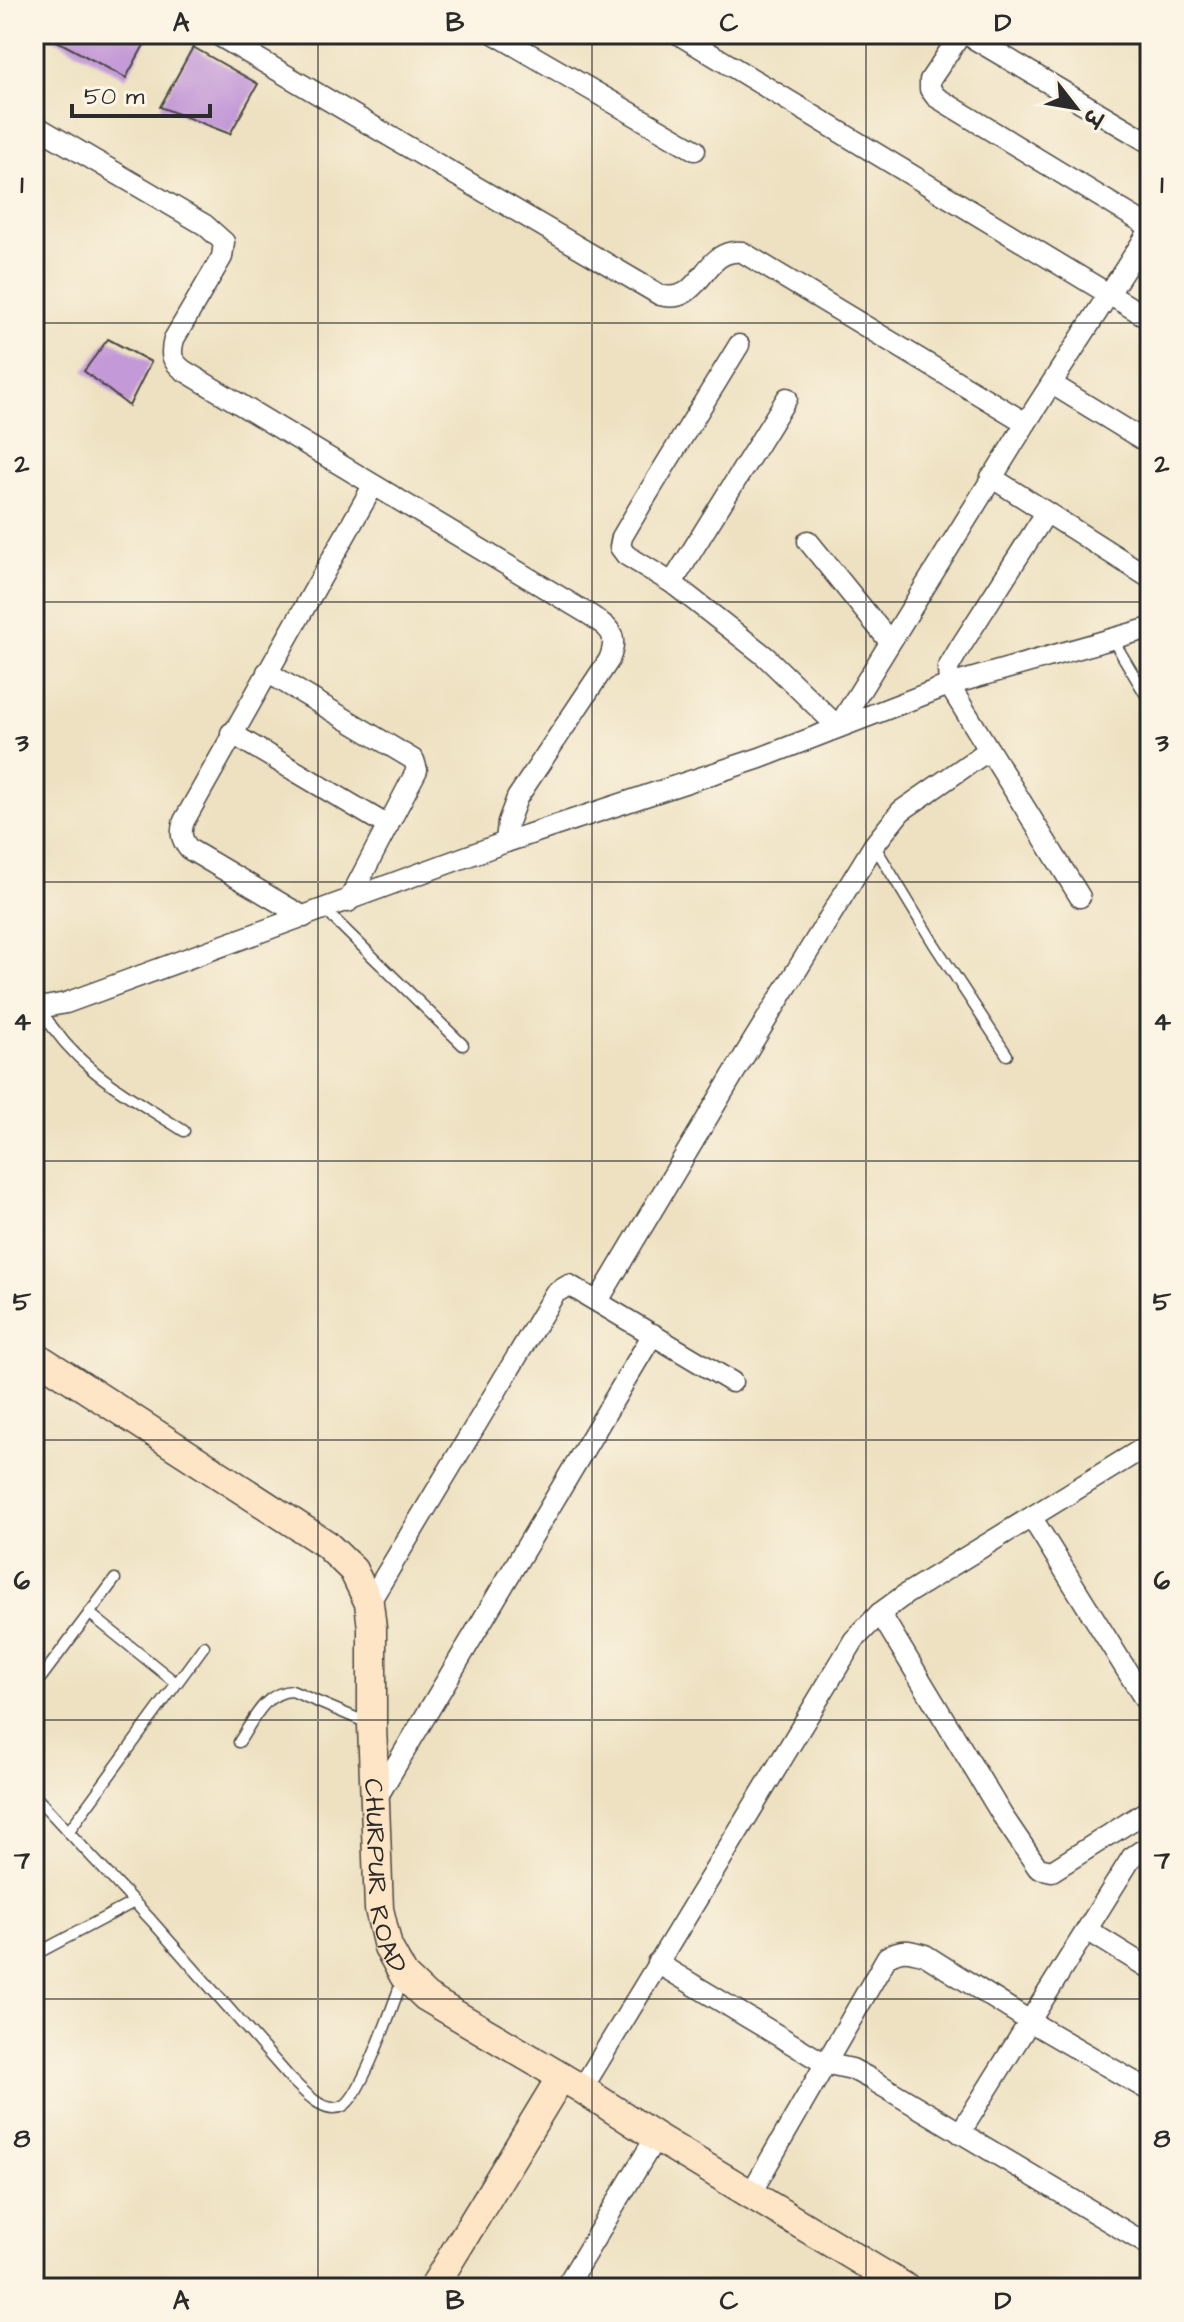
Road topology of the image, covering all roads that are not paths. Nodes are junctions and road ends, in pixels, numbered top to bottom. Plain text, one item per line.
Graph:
1 (216, 34) edge
2 (495, 34) edge
3 (678, 34) edge
4 (964, 34) edge
5 (34, 125) edge
6 (1150, 143) edge
7 (695, 150) dead end
8 (1150, 228) edge
9 (1109, 294) junction
10 (1150, 319) edge
11 (739, 345) dead end
12 (1052, 384) junction
13 (787, 398) dead end
14 (1026, 423) junction
15 (1150, 444) edge
16 (991, 477) junction
17 (373, 486) junction
18 (1046, 513) junction
19 (808, 541) dead end
20 (1150, 578) edge
21 (672, 583) junction
22 (1150, 628) edge
23 (1113, 640) junction
24 (890, 642) junction
25 (267, 672) junction
26 (949, 685) junction
27 (1150, 702) edge
28 (838, 727) junction
29 (231, 733) junction
30 (989, 750) junction
31 (388, 826) junction
32 (506, 842) junction
33 (874, 845) junction
34 (1080, 897) dead end
35 (348, 902) junction
36 (325, 910) junction
37 (304, 917) junction
38 (38, 1010) edge
39 (463, 1045) dead end
40 (1007, 1055) dead end
41 (184, 1131) dead end
42 (598, 1301) junction
43 (653, 1334) junction
44 (34, 1355) edge
45 (732, 1382) dead end
46 (1150, 1444) edge
47 (1032, 1518) junction
48 (115, 1579) dead end
49 (369, 1603) junction
50 (89, 1613) junction
51 (880, 1613) junction
52 (204, 1646) dead end
53 (176, 1683) junction
54 (34, 1687) edge
55 (1150, 1708) edge
56 (372, 1725) junction
57 (239, 1742) dead end
58 (34, 1795) edge
59 (376, 1799) junction
60 (1150, 1809) edge
61 (68, 1832) junction
62 (1150, 1851) edge
63 (134, 1902) junction
64 (1087, 1930) junction
65 (34, 1955) edge
66 (657, 1963) junction
67 (1150, 1969) edge
68 (404, 1976) junction
69 (1031, 2022) junction
70 (824, 2063) junction
71 (572, 2083) junction
72 (1150, 2091) edge
73 (960, 2133) junction
74 (656, 2137) junction
75 (751, 2193) junction
76 (1150, 2246) edge
77 (433, 2288) edge
78 (565, 2288) edge
79 (906, 2288) edge

1 - 14 street
2 - 7 street
3 - 9 street
4 - 6 street
4 - 8 street
5 - 17 street
8 - 9 street
9 - 10 street
9 - 12 street
11 - 21 street
12 - 14 street
12 - 15 street
13 - 21 street
14 - 16 street
16 - 18 street
16 - 24 street
17 - 25 street
17 - 32 street
18 - 20 street
18 - 26 street
19 - 24 street
21 - 28 street
22 - 23 street
23 - 26 street
23 - 27 lane
24 - 28 street
25 - 29 street
25 - 31 street
26 - 28 street
26 - 30 street
28 - 32 street
29 - 31 street
29 - 37 street
30 - 33 street
30 - 34 street
31 - 35 street
32 - 35 street
33 - 40 lane
33 - 42 street
35 - 36 street
36 - 37 street
36 - 39 lane
37 - 38 street
38 - 41 lane
42 - 43 street
42 - 49 street
43 - 45 street
43 - 59 street
44 - 49 street, CHURPUR ROAD
46 - 47 street
47 - 51 street
47 - 55 street
48 - 50 lane
49 - 56 street, CHURPUR ROAD
50 - 53 lane
50 - 54 lane
51 - 60 street
51 - 66 street
52 - 53 lane
53 - 61 lane
56 - 57 lane
56 - 59 street, CHURPUR ROAD
58 - 61 lane
59 - 68 street, CHURPUR ROAD
61 - 63 lane
62 - 64 street
63 - 65 lane
63 - 68 lane
64 - 67 street
64 - 69 street
66 - 70 street
66 - 71 street
68 - 71 street, CHURPUR ROAD
69 - 70 street
69 - 72 street
69 - 73 street
70 - 73 street
70 - 75 street
71 - 74 street, CHURPUR ROAD
71 - 77 street
73 - 76 street
74 - 75 street, CHURPUR ROAD
74 - 78 street
75 - 79 street, CHURPUR ROAD

